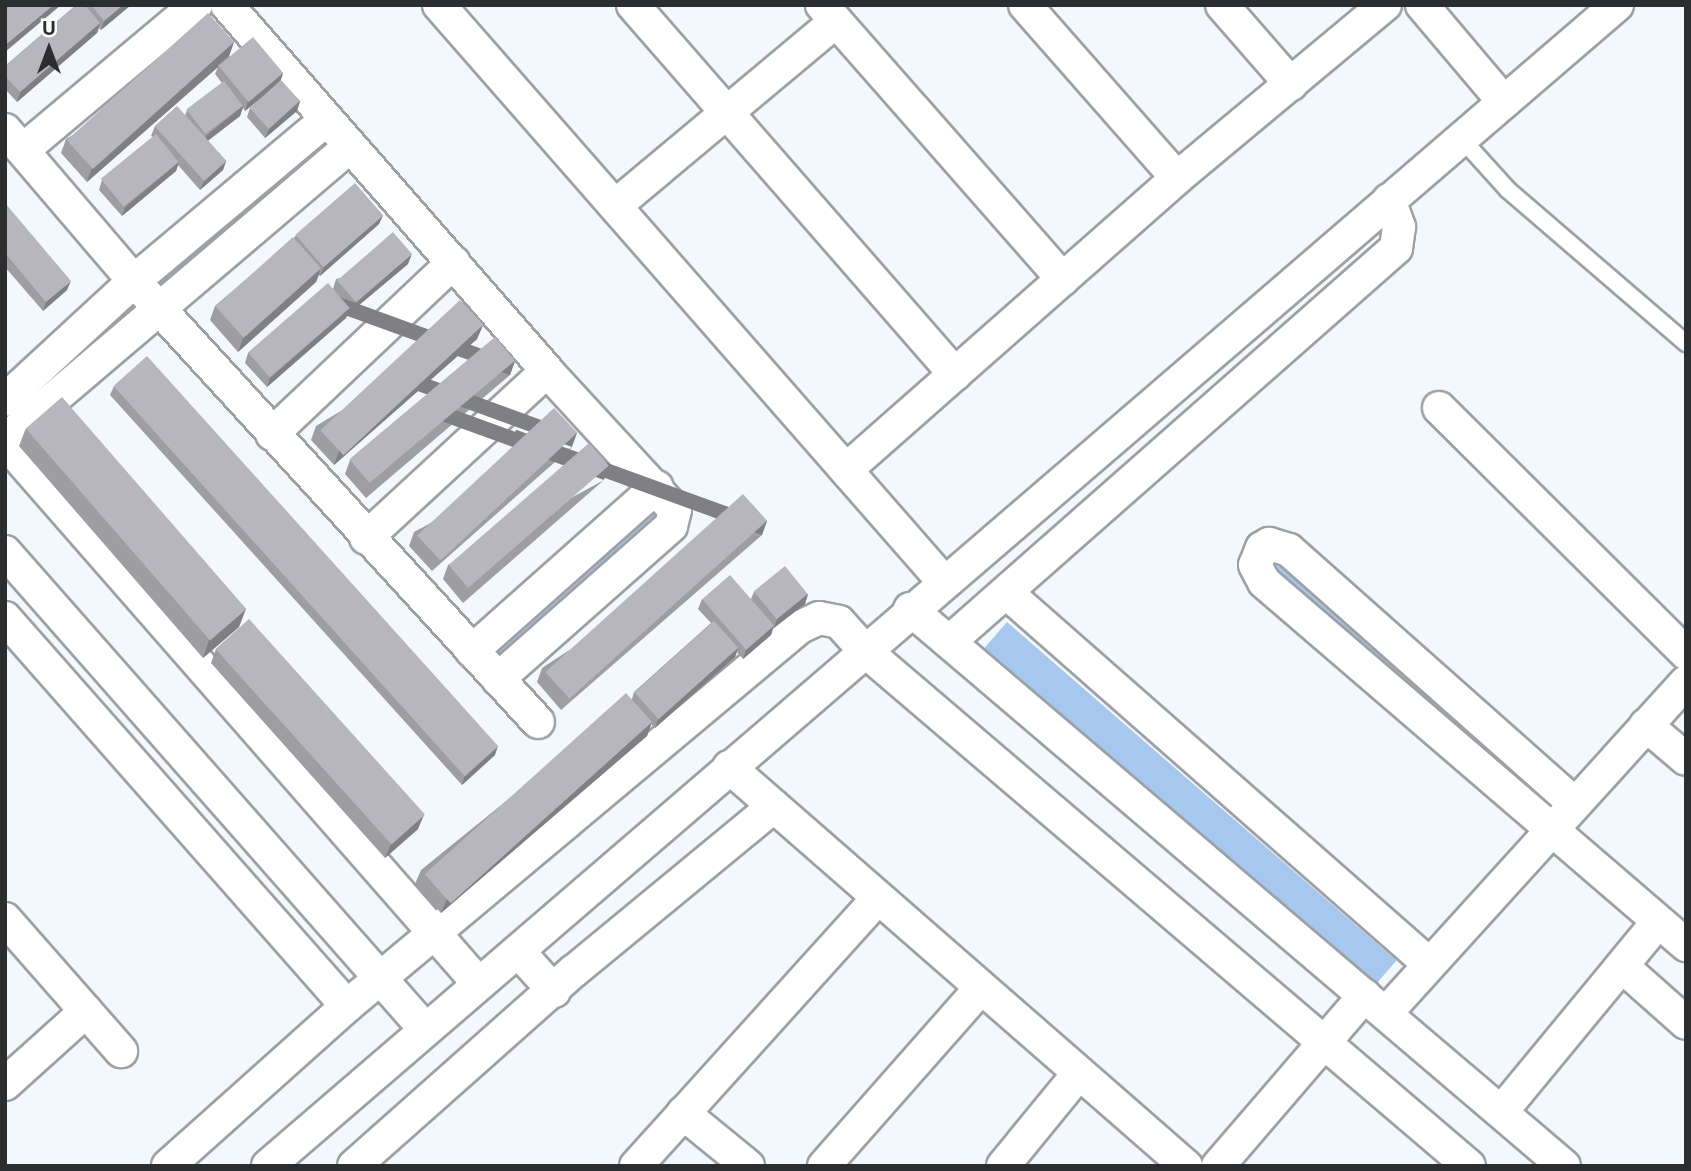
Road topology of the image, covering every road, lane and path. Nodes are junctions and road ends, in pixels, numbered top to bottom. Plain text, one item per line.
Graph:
1 (196, 5) edge
2 (227, 5) edge
3 (439, 5) edge
4 (633, 5) edge
5 (1025, 5) edge
6 (1222, 5) edge
7 (1385, 5) edge
8 (1422, 5) edge
9 (1617, 5) edge
10 (829, 13) edge
11 (1291, 84) junction
12 (1504, 102) junction
13 (728, 111) junction
14 (326, 120) junction
15 (1461, 138) junction
16 (14, 140) edge
17 (349, 147) junction
18 (1177, 178) junction
19 (1389, 200) junction
20 (615, 206) junction
21 (454, 262) junction
22 (1063, 279) junction
23 (134, 281) junction
24 (161, 311) junction
25 (1686, 343) edge
26 (547, 371) junction
27 (955, 374) junction
28 (5, 400) edge
29 (1439, 408) dead end
30 (272, 434) junction
31 (5, 441) edge
32 (846, 470) junction
33 (657, 487) junction
34 (366, 538) junction
35 (5, 552) edge
36 (943, 581) junction
37 (1007, 593) junction
38 (910, 609) junction
39 (5, 618) edge
40 (949, 642) junction
41 (864, 650) junction
42 (472, 651) junction
43 (1686, 653) edge
44 (498, 679) junction
45 (1686, 682) edge
46 (538, 722) dead end
47 (1646, 725) junction
48 (1686, 759) edge
49 (729, 767) junction
50 (1575, 804) junction
51 (774, 806) junction
52 (1551, 831) junction
53 (878, 898) junction
54 (5, 919) edge
55 (1658, 922) junction
56 (438, 934) junction
57 (1686, 945) edge
58 (517, 951) junction
59 (1429, 964) junction
60 (1623, 967) junction
61 (382, 981) junction
62 (479, 984) junction
63 (981, 988) junction
64 (554, 991) junction
65 (1375, 1004) junction
66 (347, 1006) junction
67 (86, 1011) junction
68 (1686, 1023) edge
69 (425, 1029) junction
70 (1324, 1042) junction
71 (121, 1051) dead end
72 (1079, 1073) junction
73 (5, 1084) edge
74 (1502, 1111) junction
75 (683, 1113) junction
76 (167, 1166) edge
77 (268, 1166) edge
78 (355, 1166) edge
79 (636, 1166) edge
80 (748, 1166) edge
81 (824, 1166) edge
82 (1003, 1166) edge
83 (1185, 1166) edge
84 (1217, 1166) edge
85 (1469, 1166) edge
86 (1564, 1166) edge

1 - 16 street
2 - 14 street
3 - 20 street
4 - 13 street
5 - 18 street
6 - 11 street
7 - 11 street
8 - 12 street
9 - 12 street
10 - 13 street
10 - 22 street
11 - 18 street
12 - 15 street
13 - 20 street
13 - 27 street
14 - 17 street
14 - 23 street
15 - 19 street
15 - 25 lane
16 - 23 street
17 - 21 street
17 - 24 street
18 - 22 street
19 - 36 street
19 - 37 street
20 - 32 street
21 - 26 street
21 - 30 street
22 - 27 street
23 - 24 street
23 - 28 street
24 - 30 street
24 - 31 street
26 - 33 street
26 - 34 street
27 - 32 street
29 - 43 street
30 - 34 street
31 - 56 street
32 - 36 street
33 - 42 street
33 - 44 street
34 - 42 street
35 - 61 street
36 - 38 street
37 - 40 street
37 - 59 street
38 - 40 street
38 - 41 street
39 - 66 street
40 - 65 street
41 - 49 street
41 - 56 street
41 - 70 street
42 - 44 street
44 - 46 street
45 - 47 street
47 - 48 street
47 - 50 street
49 - 51 street
49 - 58 street
50 - 52 street
50 - 52 street
51 - 53 street
51 - 64 street
52 - 55 street
52 - 59 street
53 - 63 street
53 - 75 street
54 - 67 street
55 - 57 street
55 - 60 street
56 - 61 street
56 - 62 street
58 - 62 street
58 - 64 street
59 - 65 street
60 - 68 street
60 - 74 street
61 - 66 street
61 - 69 street
62 - 69 street
63 - 72 street
63 - 81 street
64 - 78 street
65 - 70 street
65 - 74 street
66 - 76 street
67 - 71 street
67 - 73 street
69 - 77 street
70 - 84 street
70 - 85 street
72 - 82 street
72 - 83 street
74 - 86 street
75 - 79 street
75 - 80 street

